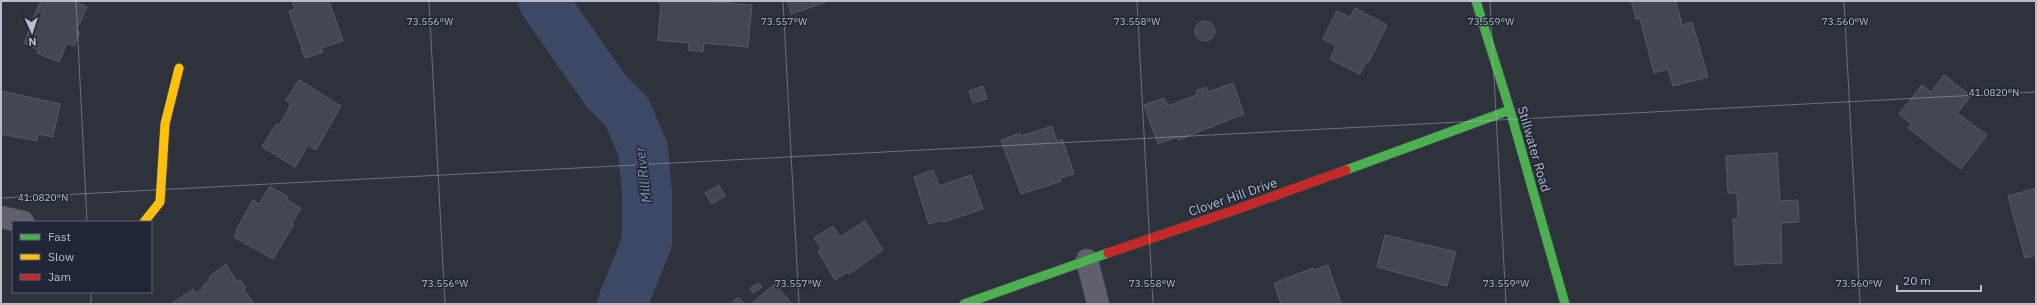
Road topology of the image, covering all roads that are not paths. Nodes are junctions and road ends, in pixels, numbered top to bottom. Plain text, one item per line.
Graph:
1 (1476, 1) edge
2 (180, 68) dead end
3 (1510, 110) junction
4 (1, 217) edge
5 (19, 221) edge
6 (145, 221) edge
7 (1087, 260) junction
8 (964, 304) edge
9 (1098, 304) edge
10 (1565, 304) edge

1 - 3 street, Stillwater Road
2 - 6 street
3 - 7 street, Clover Hill Drive
3 - 10 street, Stillwater Road
4 - 5 street
7 - 8 street, Clover Hill Drive
7 - 9 street

